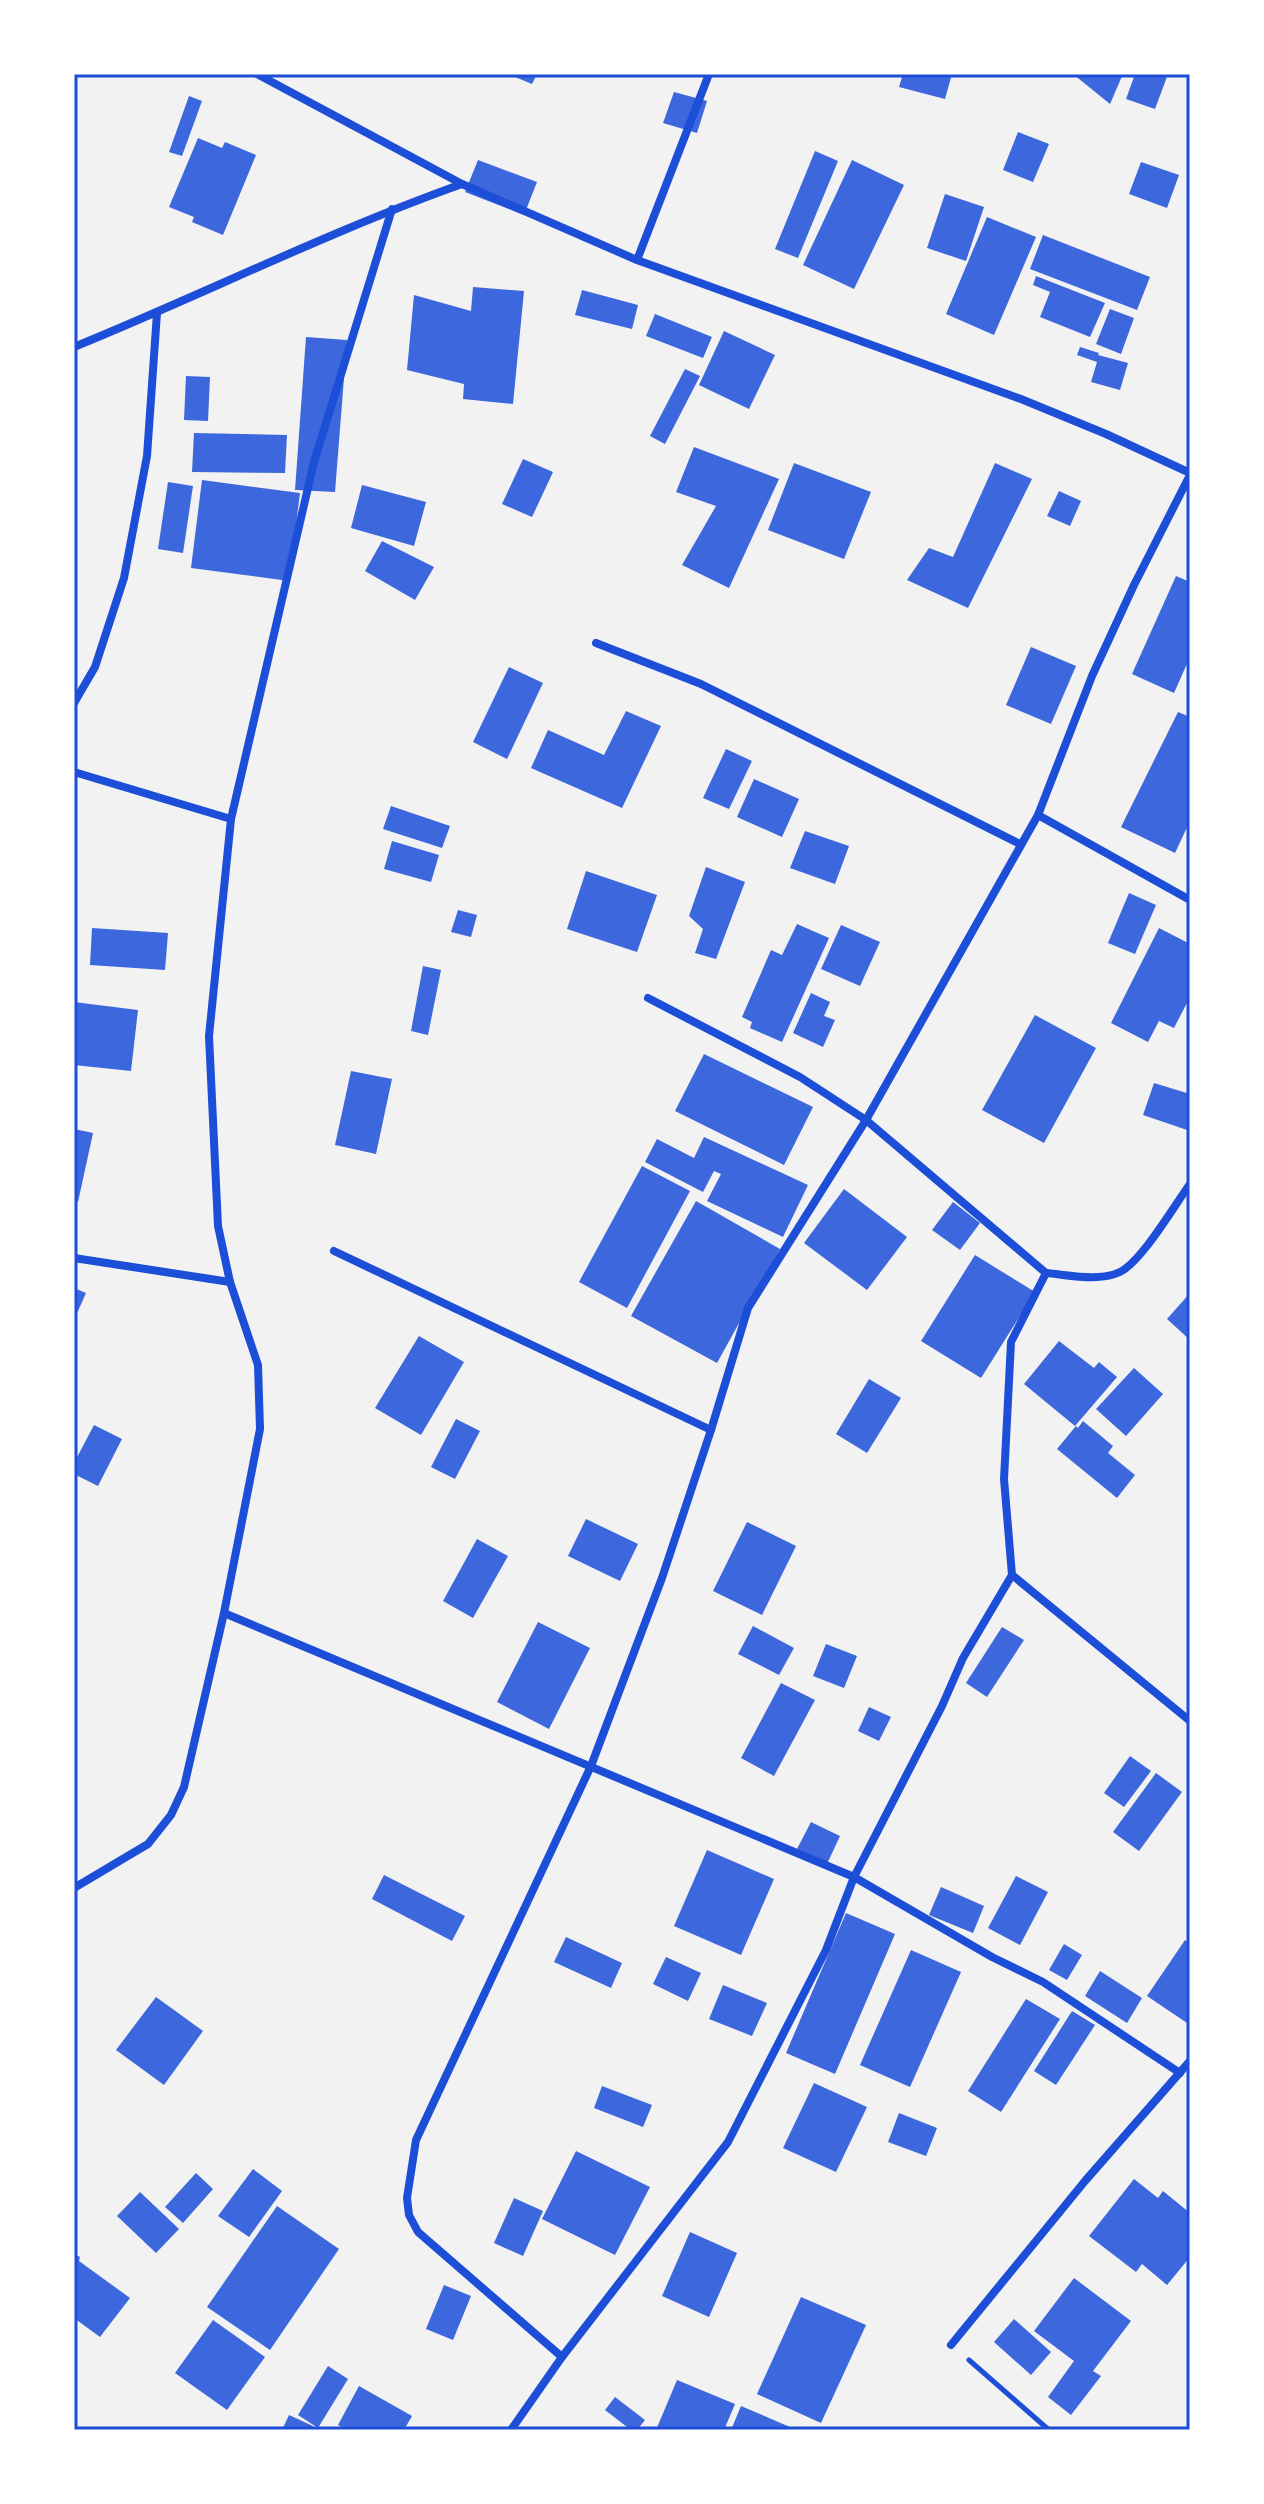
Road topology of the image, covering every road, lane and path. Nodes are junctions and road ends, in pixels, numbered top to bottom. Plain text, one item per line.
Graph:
1 (257, 74) edge
2 (709, 74) edge
3 (462, 184) junction
4 (392, 209) junction
5 (637, 260) junction
6 (157, 313) junction
7 (74, 347) edge
8 (1190, 474) edge
9 (596, 643) dead end
10 (74, 703) edge
11 (74, 772) edge
12 (1038, 815) junction
13 (231, 819) junction
14 (1020, 844) junction
15 (1190, 900) edge
16 (648, 998) dead end
17 (866, 1120) junction
18 (1190, 1184) edge
19 (334, 1251) dead end
20 (74, 1258) edge
21 (1046, 1273) junction
22 (230, 1282) junction
23 (711, 1430) junction
24 (1012, 1575) junction
25 (224, 1613) junction
26 (1190, 1721) edge
27 (591, 1766) junction
28 (854, 1877) junction
29 (74, 1888) edge
30 (1190, 2061) edge
31 (1180, 2073) junction
32 (951, 2345) joint
33 (562, 2357) junction
34 (511, 2430) edge
35 (1049, 2430) edge

1 - 3 street
2 - 5 street
3 - 4 street
3 - 5 street
4 - 6 street
4 - 13 street
5 - 8 street
6 - 7 street
6 - 10 street
8 - 12 street
9 - 14 street
11 - 13 street
12 - 14 street
12 - 15 street
13 - 22 street
14 - 17 street
16 - 17 street
17 - 21 street
17 - 23 street
18 - 21 street
19 - 23 street
20 - 22 street
21 - 24 street
22 - 25 street
23 - 27 street
24 - 26 street
24 - 28 street
25 - 27 street
25 - 29 street
27 - 28 street
27 - 33 street
28 - 31 street
28 - 33 street
30 - 31 street
31 - 32 street
32 - 35 path
33 - 34 street

